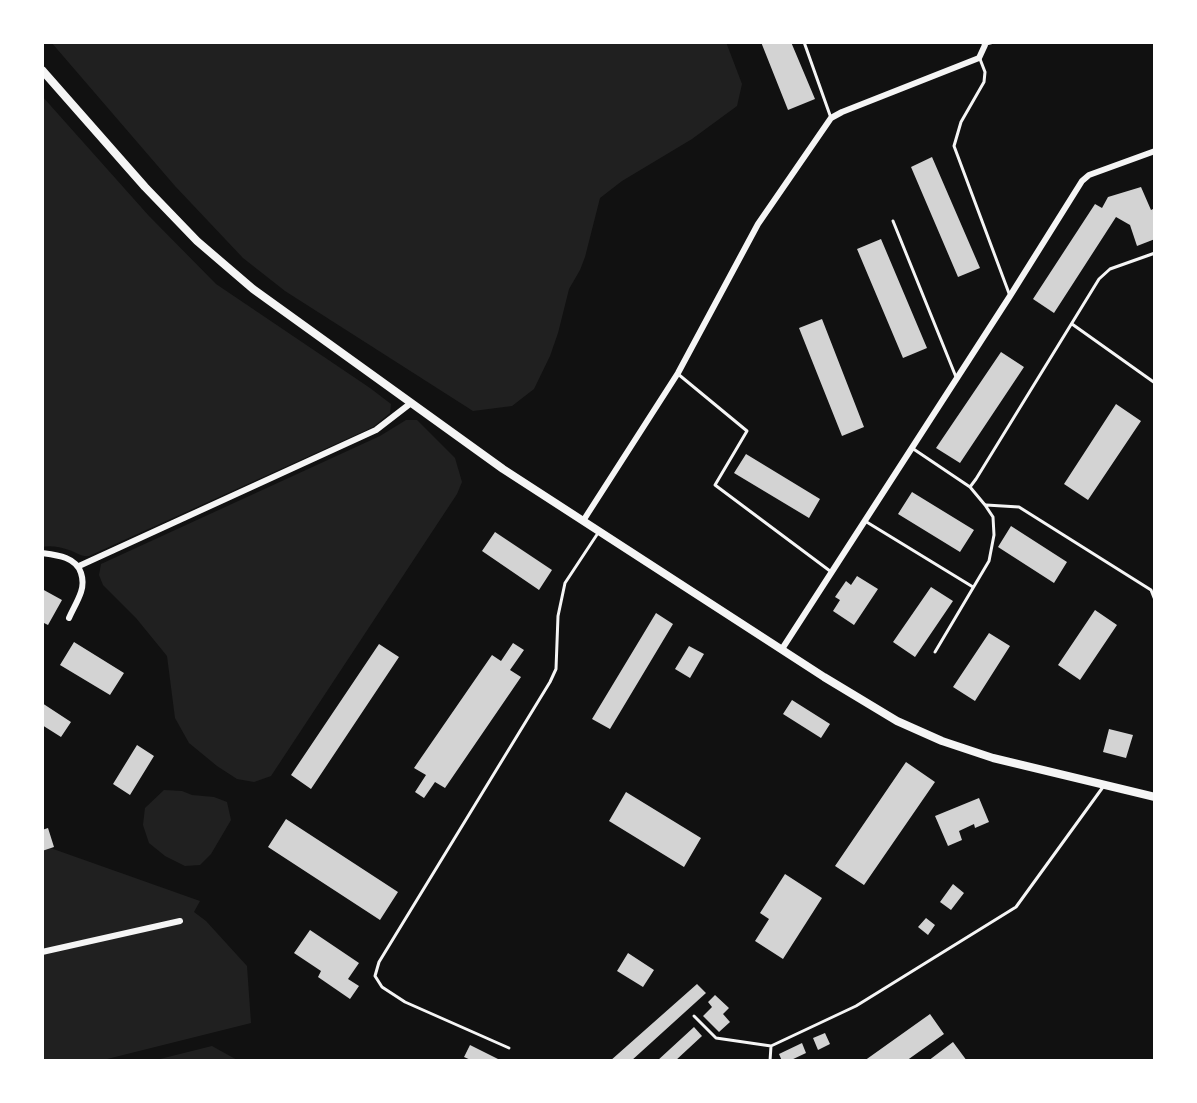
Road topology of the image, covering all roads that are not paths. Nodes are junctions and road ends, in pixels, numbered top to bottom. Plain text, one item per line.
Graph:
1 (804, 42) edge
2 (994, 42) edge
3 (984, 43) edge
4 (979, 58) junction
5 (42, 70) edge
6 (831, 118) junction
7 (1155, 151) edge
8 (893, 221) dead end
9 (1155, 253) edge
10 (1010, 296) junction
11 (1072, 324) junction
12 (678, 374) junction
13 (957, 379) junction
14 (1155, 383) edge
15 (411, 403) junction
16 (912, 448) junction
17 (970, 487) junction
18 (985, 505) junction
19 (583, 521) junction
20 (865, 521) junction
21 (600, 532) junction
22 (42, 554) edge
23 (79, 566) junction
24 (832, 572) junction
25 (973, 587) junction
26 (1155, 600) edge
27 (69, 618) dead end
28 (782, 649) junction
29 (934, 652) dead end
30 (1104, 785) junction
31 (1155, 797) edge
32 (180, 921) dead end
33 (42, 952) edge
34 (694, 1016) dead end
35 (771, 1046) junction
36 (510, 1048) dead end
37 (770, 1061) edge

1 - 6 lane
2 - 3 lane
3 - 4 street
4 - 6 street
4 - 10 lane
5 - 15 street
6 - 12 street
7 - 10 street
8 - 13 lane
9 - 11 lane
10 - 13 street
11 - 14 lane
11 - 17 lane
12 - 19 street
12 - 24 lane
13 - 16 street
15 - 19 street
15 - 23 street
16 - 17 lane
16 - 20 street
17 - 18 lane
18 - 25 lane
18 - 26 lane
19 - 21 street
20 - 24 street
20 - 25 lane
21 - 28 street
21 - 36 lane
22 - 23 street
23 - 27 street
24 - 28 street
25 - 29 lane
28 - 30 street
30 - 31 street
30 - 35 lane
32 - 33 street
34 - 35 lane
35 - 37 lane

